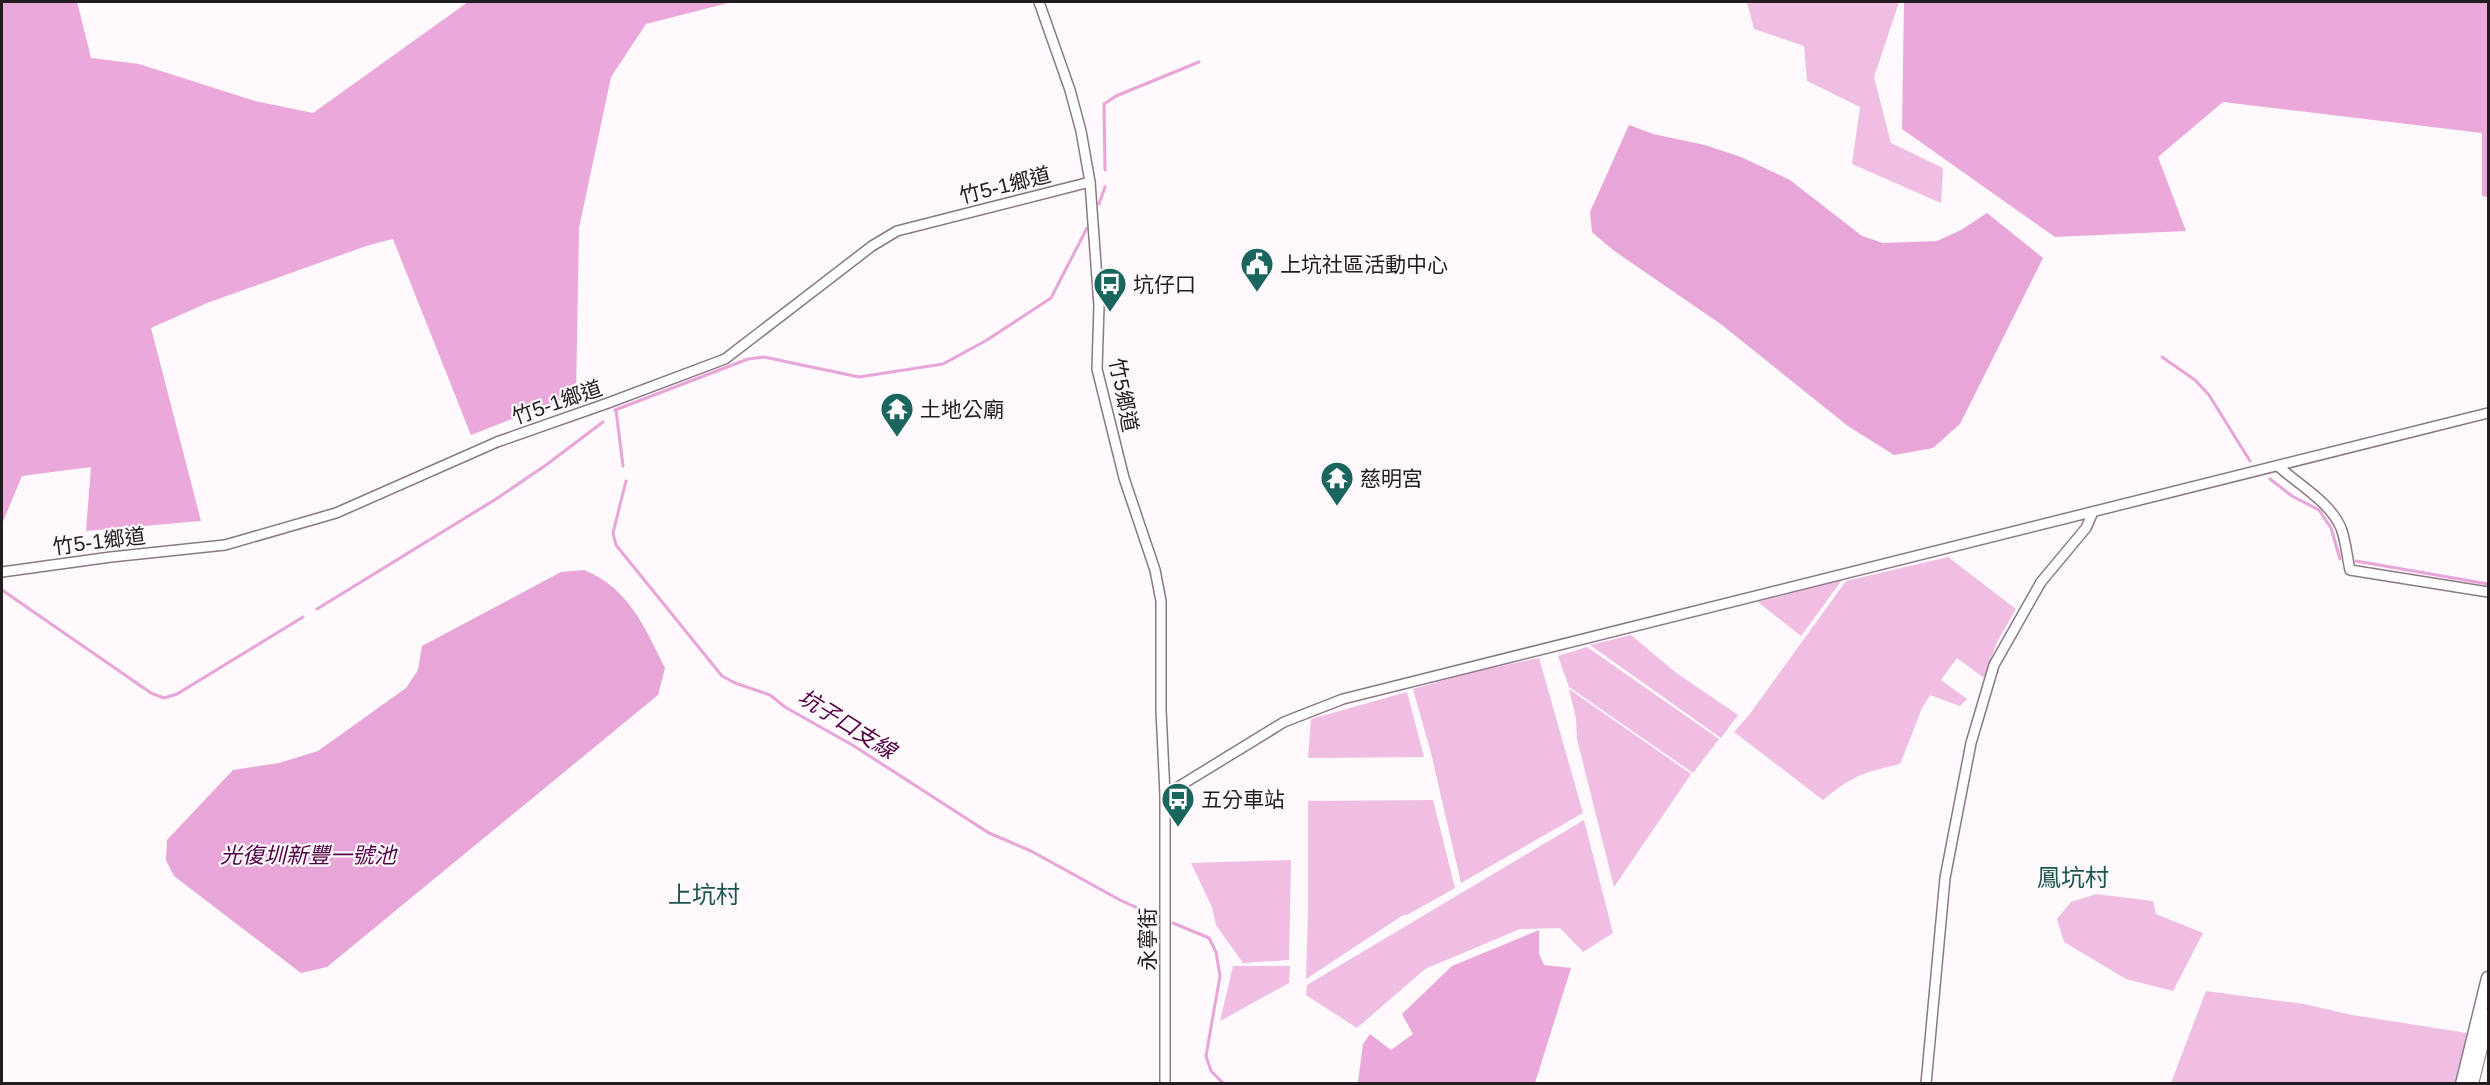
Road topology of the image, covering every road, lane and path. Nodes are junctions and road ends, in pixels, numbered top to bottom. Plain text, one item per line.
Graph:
1 (1039, 2) edge
2 (1090, 182) junction
3 (2488, 413) edge
4 (2278, 466) junction
5 (2094, 512) junction
6 (2, 572) edge
7 (2488, 592) edge
8 (1165, 795) junction
9 (2488, 978) edge
10 (2488, 1016) edge
11 (2488, 1054) edge
12 (1165, 1083) edge
13 (1926, 1083) edge
14 (2462, 1083) edge
15 (2471, 1083) edge
16 (2481, 1083) edge

1 - 2 street, 竹5鄉道
2 - 6 street, 竹5-1鄉道
2 - 8 street, 竹5鄉道
3 - 4 street
4 - 5 street
4 - 7 street
5 - 8 street
5 - 13 street
8 - 12 street, 永寧街
9 - 14 main road
10 - 15 highway
11 - 16 highway

